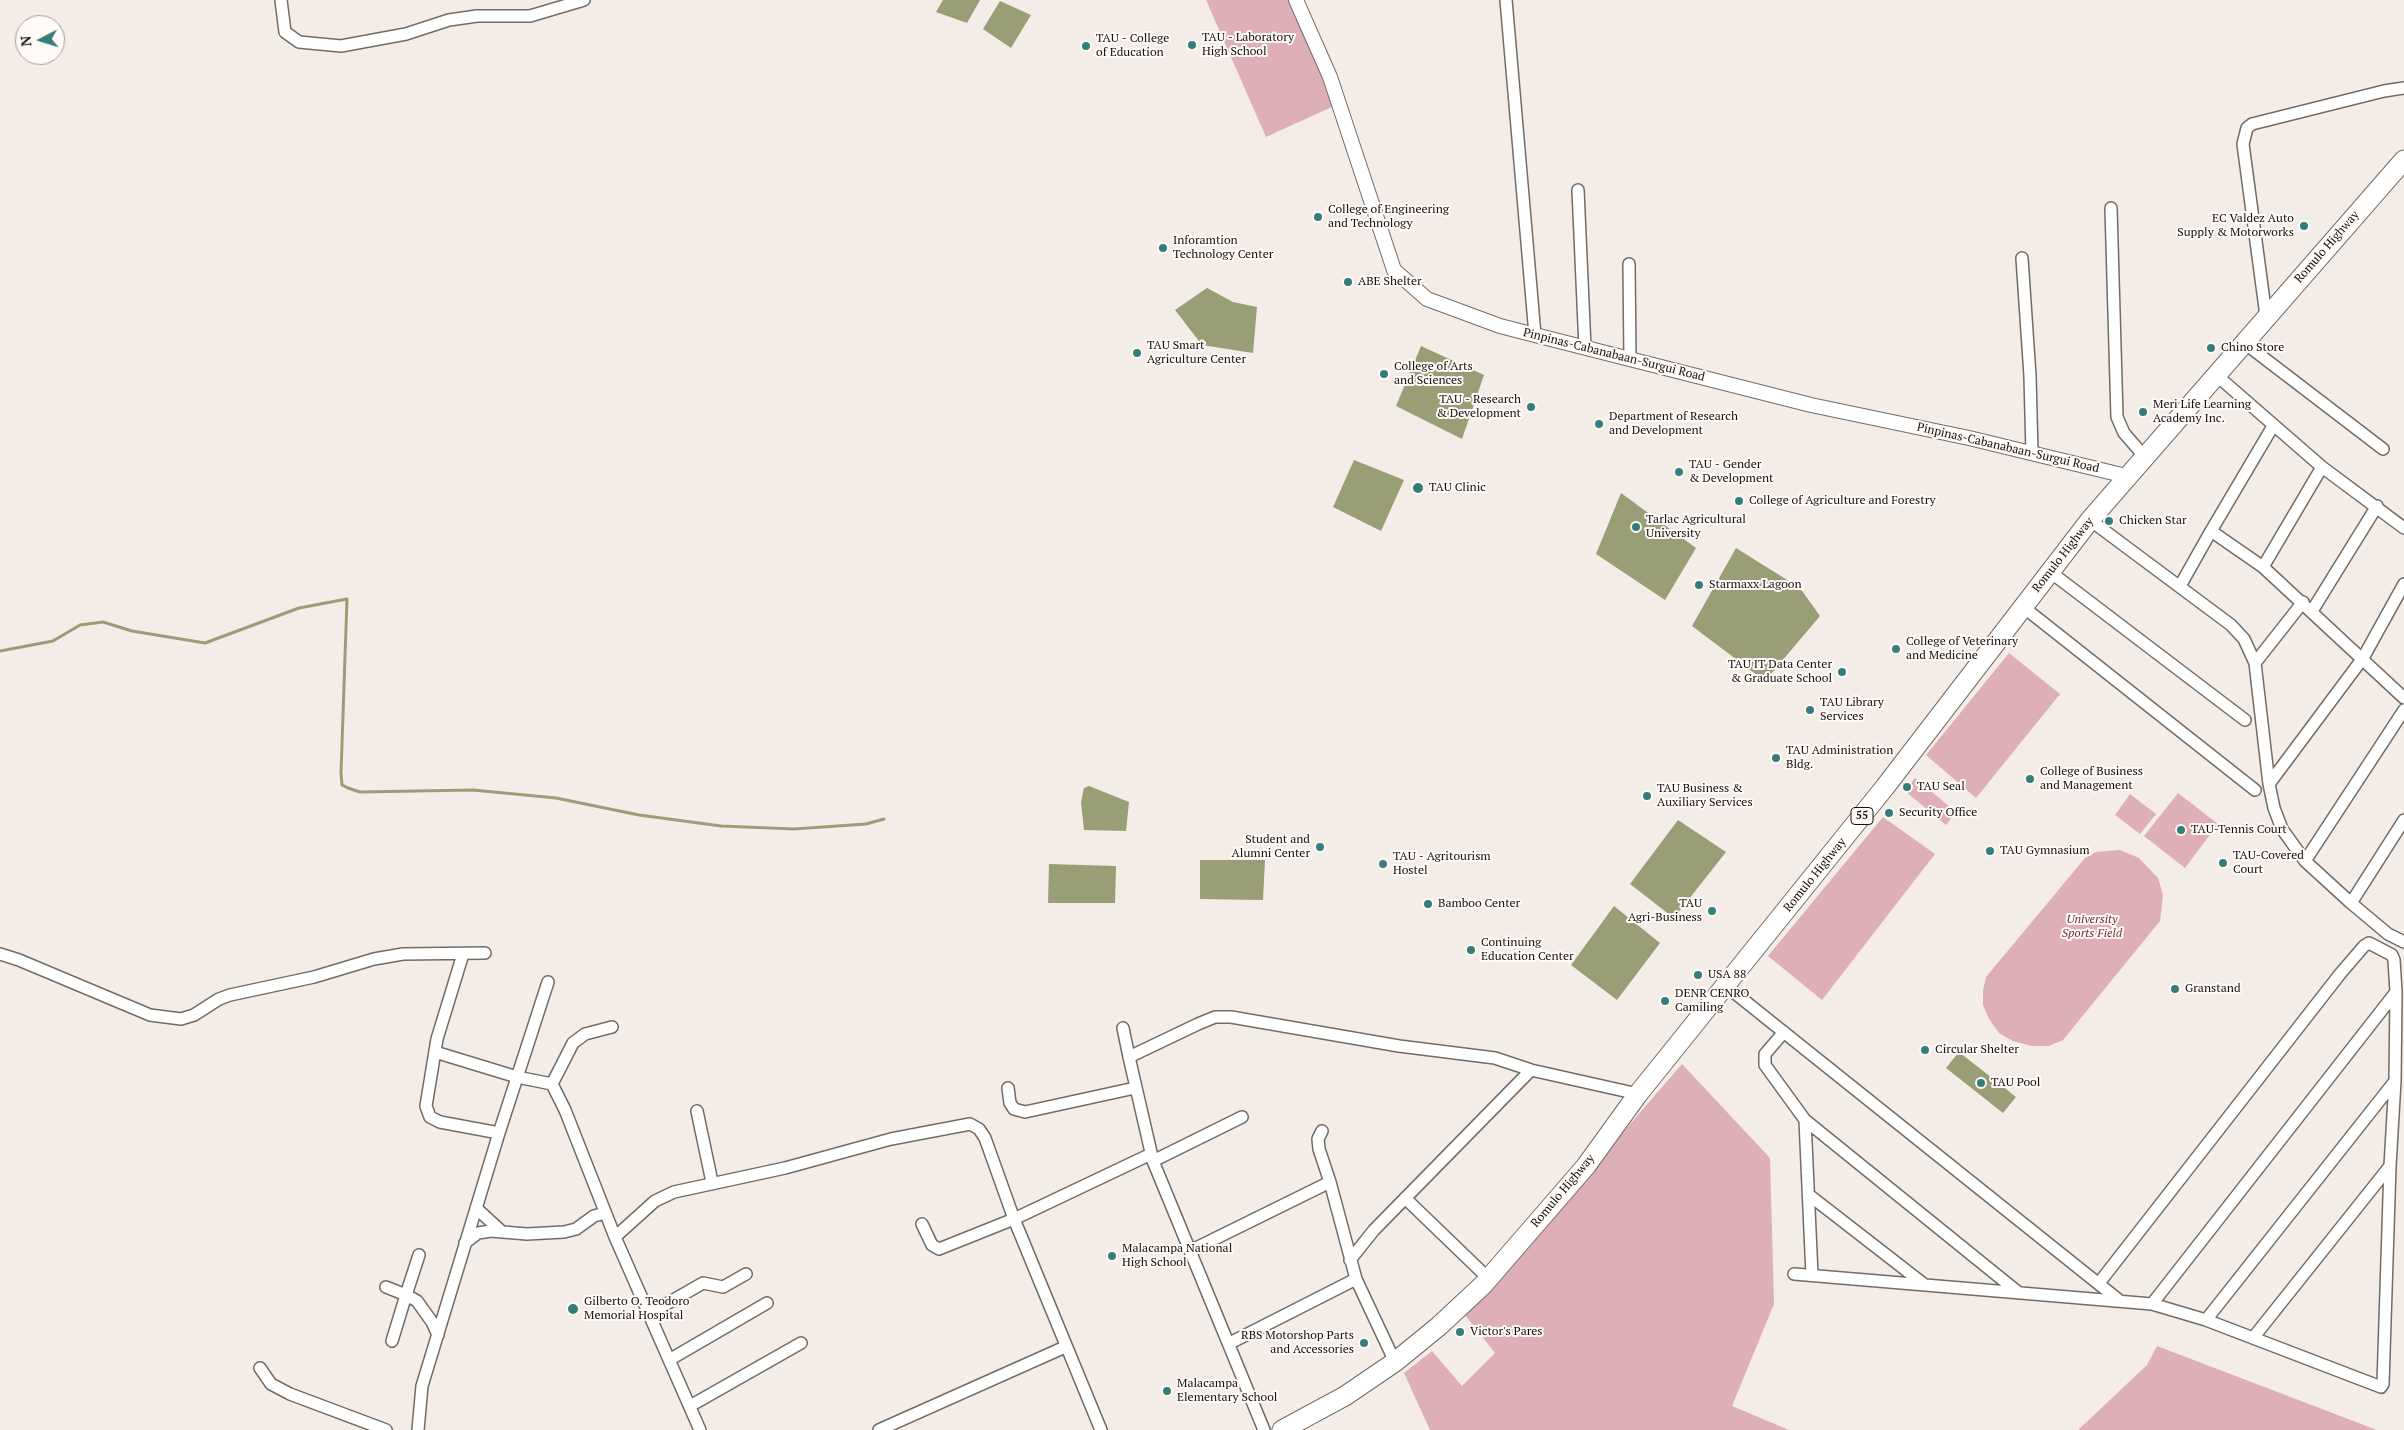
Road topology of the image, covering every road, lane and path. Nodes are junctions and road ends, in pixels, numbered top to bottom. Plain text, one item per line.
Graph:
1 (281, 0) edge
2 (584, 0) edge
3 (1296, 0) edge
4 (1506, 0) edge
5 (2404, 88) edge
6 (2404, 160) edge
7 (1578, 190) dead end
8 (2111, 208) dead end
9 (2022, 258) dead end
10 (1629, 264) dead end
11 (2266, 316) junction
12 (1535, 335) junction
13 (2243, 342) junction
14 (1585, 348) junction
15 (1630, 359) junction
16 (2215, 374) junction
17 (2273, 426) junction
18 (2383, 449) dead end
19 (2032, 453) junction
20 (2144, 456) junction
21 (2322, 467) junction
22 (2126, 476) junction
23 (2377, 506) junction
24 (2090, 520) junction
25 (2404, 528) edge
26 (2212, 531) junction
27 (2263, 567) junction
28 (2049, 571) junction
29 (2404, 584) edge
30 (2180, 586) junction
31 (2304, 602) junction
32 (2022, 606) junction
33 (2312, 611) junction
34 (2362, 658) junction
35 (2255, 663) junction
36 (2404, 698) edge
37 (2404, 710) edge
38 (2245, 720) dead end
39 (2270, 784) junction
40 (2255, 790) dead end
41 (2404, 820) edge
42 (2305, 861) junction
43 (2350, 903) junction
44 (2404, 942) edge
45 (485, 953) dead end
46 (0, 954) edge
47 (463, 954) junction
48 (548, 982) dead end
49 (1726, 986) junction
50 (2396, 992) junction
51 (612, 1027) dead end
52 (1122, 1028) dead end
53 (1784, 1032) junction
54 (435, 1052) junction
55 (1129, 1057) junction
56 (1531, 1070) junction
57 (517, 1077) junction
58 (2395, 1081) junction
59 (552, 1084) junction
60 (1008, 1088) dead end
61 (1135, 1088) junction
62 (1638, 1094) junction
63 (697, 1111) dead end
64 (1242, 1116) dead end
65 (1805, 1120) junction
66 (1322, 1131) dead end
67 (499, 1133) junction
68 (1152, 1158) junction
69 (2390, 1166) junction
70 (712, 1182) junction
71 (1330, 1182) junction
72 (1808, 1195) junction
73 (1406, 1198) junction
74 (476, 1208) junction
75 (605, 1213) junction
76 (1014, 1218) junction
77 (922, 1224) dead end
78 (501, 1231) junction
79 (615, 1237) junction
80 (465, 1243) junction
81 (1190, 1251) junction
82 (419, 1254) dead end
83 (1350, 1260) junction
84 (746, 1274) dead end
85 (1794, 1274) dead end
86 (1812, 1275) junction
87 (1488, 1278) junction
88 (1356, 1279) junction
89 (2099, 1283) junction
90 (1925, 1285) junction
91 (386, 1287) dead end
92 (2019, 1293) junction
93 (406, 1295) junction
94 (2120, 1301) junction
95 (767, 1303) dead end
96 (2152, 1304) junction
97 (650, 1314) junction
98 (2206, 1320) junction
99 (438, 1334) junction
100 (2253, 1338) junction
101 (392, 1341) dead end
102 (801, 1343) dead end
103 (1230, 1343) junction
104 (1065, 1347) junction
105 (669, 1360) junction
106 (1395, 1362) junction
107 (260, 1368) dead end
108 (690, 1406) junction
109 (386, 1430) edge
110 (418, 1430) edge
111 (700, 1430) edge
112 (879, 1430) edge
113 (1101, 1430) edge
114 (1264, 1430) edge
115 (1282, 1430) edge

1 - 2 street
3 - 12 street, Pinpinas-Cabanabaan-Surgui Road
4 - 12 street
5 - 11 street
6 - 11 highway, Romulo Highway / 55
7 - 14 street
8 - 20 street
9 - 19 street
10 - 15 street
11 - 13 highway, Romulo Highway / 55
12 - 14 street, Pinpinas-Cabanabaan-Surgui Road
13 - 16 highway, Romulo Highway / 55
13 - 18 street
14 - 15 street, Pinpinas-Cabanabaan-Surgui Road
15 - 19 street, Pinpinas-Cabanabaan-Surgui Road
16 - 17 street
16 - 20 highway, Romulo Highway / 55
17 - 21 street
17 - 26 street
19 - 22 street, Pinpinas-Cabanabaan-Surgui Road
20 - 22 highway, Romulo Highway / 55
21 - 23 street
21 - 27 street
22 - 24 highway, Romulo Highway / 55
23 - 25 street
23 - 33 street
24 - 28 highway, Romulo Highway / 55
24 - 30 street
26 - 27 street
26 - 30 street
27 - 31 street
28 - 32 highway, Romulo Highway / 55
28 - 38 street
29 - 34 street
30 - 35 street
31 - 33 street
31 - 35 street
32 - 40 street
32 - 49 highway, Romulo Highway / 55
33 - 34 street
34 - 36 street
34 - 39 street
35 - 39 street
37 - 42 street
39 - 42 street
41 - 43 street
42 - 43 street
43 - 44 street
45 - 47 street
46 - 47 street
47 - 54 street
48 - 57 street
49 - 53 street
49 - 62 highway, Romulo Highway / 55
50 - 58 street
50 - 89 street
50 - 96 street
51 - 59 street
52 - 55 street
53 - 65 street
53 - 89 street
54 - 57 street
54 - 67 street
55 - 56 street
55 - 61 street
56 - 62 street
56 - 73 street
57 - 59 street
57 - 67 street
58 - 69 street
58 - 98 street
59 - 75 street
60 - 61 street
61 - 68 street
62 - 87 highway, Romulo Highway / 55
63 - 70 street
64 - 68 street
65 - 72 street
65 - 92 street
66 - 71 street
67 - 74 street
68 - 76 street
68 - 81 street
69 - 100 street
69 - 100 street
70 - 76 street
70 - 79 street
71 - 81 street
71 - 83 street
72 - 86 street
72 - 90 street
73 - 83 street
73 - 87 street
74 - 78 street
74 - 80 street
75 - 78 street
75 - 79 street
76 - 77 street
76 - 104 street
78 - 80 street
79 - 97 street
80 - 99 street
81 - 103 street
82 - 93 street
83 - 88 street
84 - 97 street
85 - 86 street
86 - 90 street
87 - 106 highway, Romulo Highway / 55
88 - 103 street
88 - 106 street
89 - 94 street
90 - 92 street
91 - 93 street
92 - 94 street
93 - 99 street
93 - 101 street
94 - 96 street
95 - 105 street
96 - 98 street
97 - 105 street
98 - 100 street
99 - 110 street
102 - 108 street
103 - 114 street
104 - 112 street
104 - 113 street
105 - 108 street
106 - 115 highway, Romulo Highway / 55
107 - 109 street
108 - 111 street

